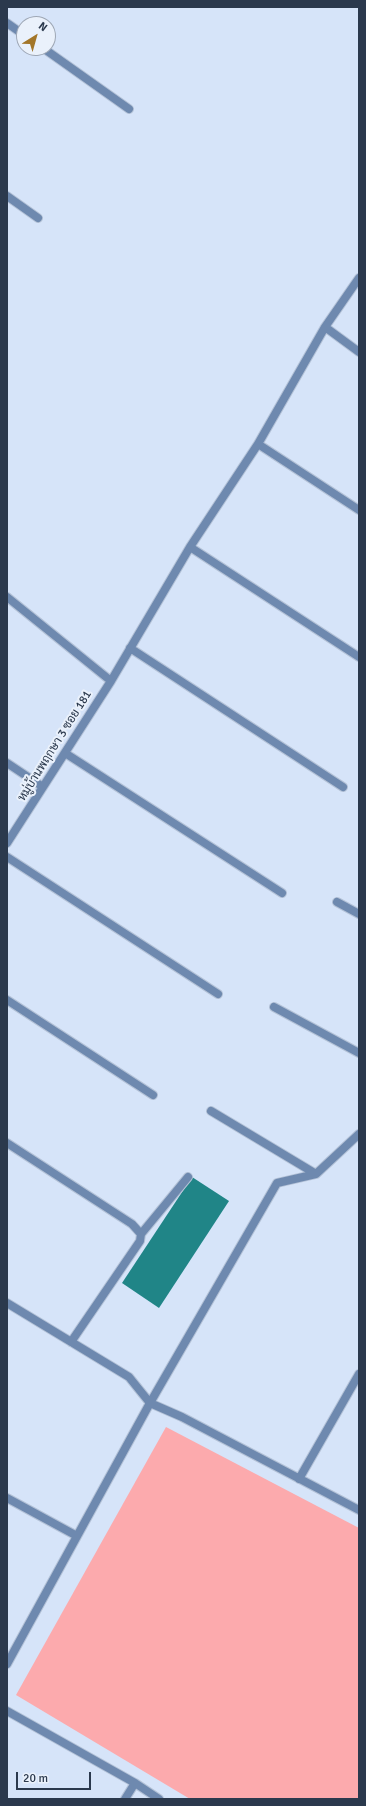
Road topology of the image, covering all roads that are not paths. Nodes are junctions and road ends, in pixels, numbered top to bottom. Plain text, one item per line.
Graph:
1 (7, 23) edge
2 (16, 29) edge
3 (54, 56) edge
4 (129, 109) dead end
5 (7, 196) edge
6 (38, 218) dead end
7 (359, 278) edge
8 (325, 327) junction
9 (359, 352) edge
10 (258, 444) junction
11 (359, 510) edge
12 (190, 547) junction
13 (7, 598) edge
14 (130, 648) junction
15 (359, 658) edge
16 (110, 681) junction
17 (65, 752) junction
18 (7, 763) edge
19 (43, 787) junction
20 (343, 787) dead end
21 (7, 844) edge
22 (7, 857) edge
23 (282, 893) dead end
24 (337, 902) dead end
25 (359, 914) edge
26 (218, 994) dead end
27 (7, 1000) edge
28 (274, 1007) dead end
29 (359, 1053) edge
30 (153, 1095) dead end
31 (211, 1111) dead end
32 (359, 1134) edge
33 (7, 1143) edge
34 (316, 1174) junction
35 (188, 1177) dead end
36 (141, 1234) junction
37 (7, 1303) edge
38 (71, 1342) junction
39 (359, 1374) edge
40 (150, 1403) junction
41 (299, 1479) junction
42 (7, 1498) edge
43 (359, 1510) edge
44 (77, 1536) junction
45 (8, 1662) edge
46 (7, 1711) edge
47 (134, 1783) junction
48 (125, 1799) edge
49 (159, 1799) edge

1 - 2 street
3 - 4 street
5 - 6 street
7 - 8 street, หมู่บ้านพฤกษา 3 ซอย 181
8 - 9 street
8 - 10 street, หมู่บ้านพฤกษา 3 ซอย 181
10 - 11 street
10 - 12 street, หมู่บ้านพฤกษา 3 ซอย 181
12 - 14 street, หมู่บ้านพฤกษา 3 ซอย 181
12 - 15 street
13 - 16 street
14 - 16 street, หมู่บ้านพฤกษา 3 ซอย 181
14 - 20 street
16 - 17 street, หมู่บ้านพฤกษา 3 ซอย 181
17 - 19 street, หมู่บ้านพฤกษา 3 ซอย 181
17 - 23 street
18 - 19 street
19 - 21 street, หมู่บ้านพฤกษา 3 ซอย 181
22 - 26 street
24 - 25 street
27 - 30 street
28 - 29 street
31 - 34 street
32 - 34 street
33 - 36 street
34 - 40 street
35 - 36 street
36 - 38 street
37 - 38 street
38 - 40 street
39 - 41 street
40 - 41 street
40 - 44 street
41 - 43 street
42 - 44 street
44 - 45 street
46 - 47 street
47 - 48 street
47 - 49 street

